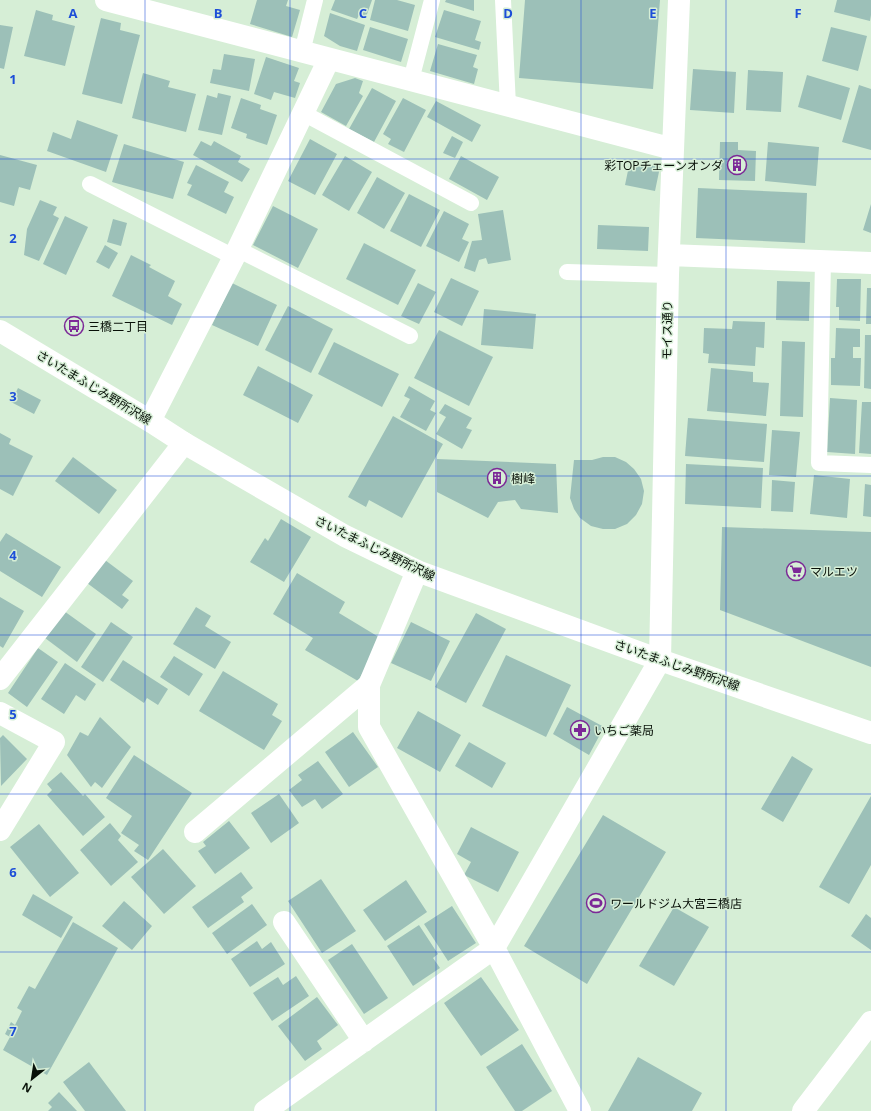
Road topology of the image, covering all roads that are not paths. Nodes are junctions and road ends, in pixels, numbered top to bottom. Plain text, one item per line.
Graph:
1 (106, 0) edge
2 (315, 0) edge
3 (432, 0) edge
4 (503, 0) edge
5 (679, 0) edge
6 (302, 52) junction
7 (330, 59) junction
8 (411, 80) junction
9 (508, 106) junction
10 (303, 113) junction
11 (673, 149) junction
12 (90, 184) dead end
13 (471, 203) dead end
14 (235, 253) junction
15 (823, 261) junction
16 (871, 263) edge
17 (668, 265) junction
18 (568, 272) dead end
19 (0, 331) edge
20 (410, 336) dead end
21 (150, 421) junction
22 (184, 443) junction
23 (871, 465) edge
24 (417, 572) junction
25 (660, 660) junction
26 (0, 679) edge
27 (369, 685) junction
28 (0, 713) edge
29 (871, 732) edge
30 (0, 830) edge
31 (196, 832) dead end
32 (284, 922) dead end
33 (494, 948) junction
34 (871, 1022) edge
35 (364, 1041) junction
36 (265, 1111) edge
37 (580, 1111) edge
38 (803, 1111) edge

1 - 6 street
2 - 6 lane
3 - 8 lane
4 - 9 lane
5 - 11 street, モイス通り
6 - 7 street
7 - 8 street
7 - 10 street
8 - 9 street
9 - 11 street
10 - 13 lane
10 - 14 street
11 - 17 street, モイス通り
12 - 14 lane
14 - 20 lane
14 - 21 street
15 - 16 street
15 - 17 street
15 - 23 lane
17 - 18 lane
17 - 25 street, モイス通り
19 - 21 street, さいたまふじみ野所沢線
21 - 22 street, さいたまふじみ野所沢線
22 - 24 street, さいたまふじみ野所沢線
22 - 26 street
24 - 25 street, さいたまふじみ野所沢線
24 - 27 street
25 - 29 street, さいたまふじみ野所沢線
25 - 33 street
27 - 31 street
27 - 33 street
28 - 30 street
32 - 35 street
33 - 35 street
33 - 37 street
34 - 38 street
35 - 36 street

